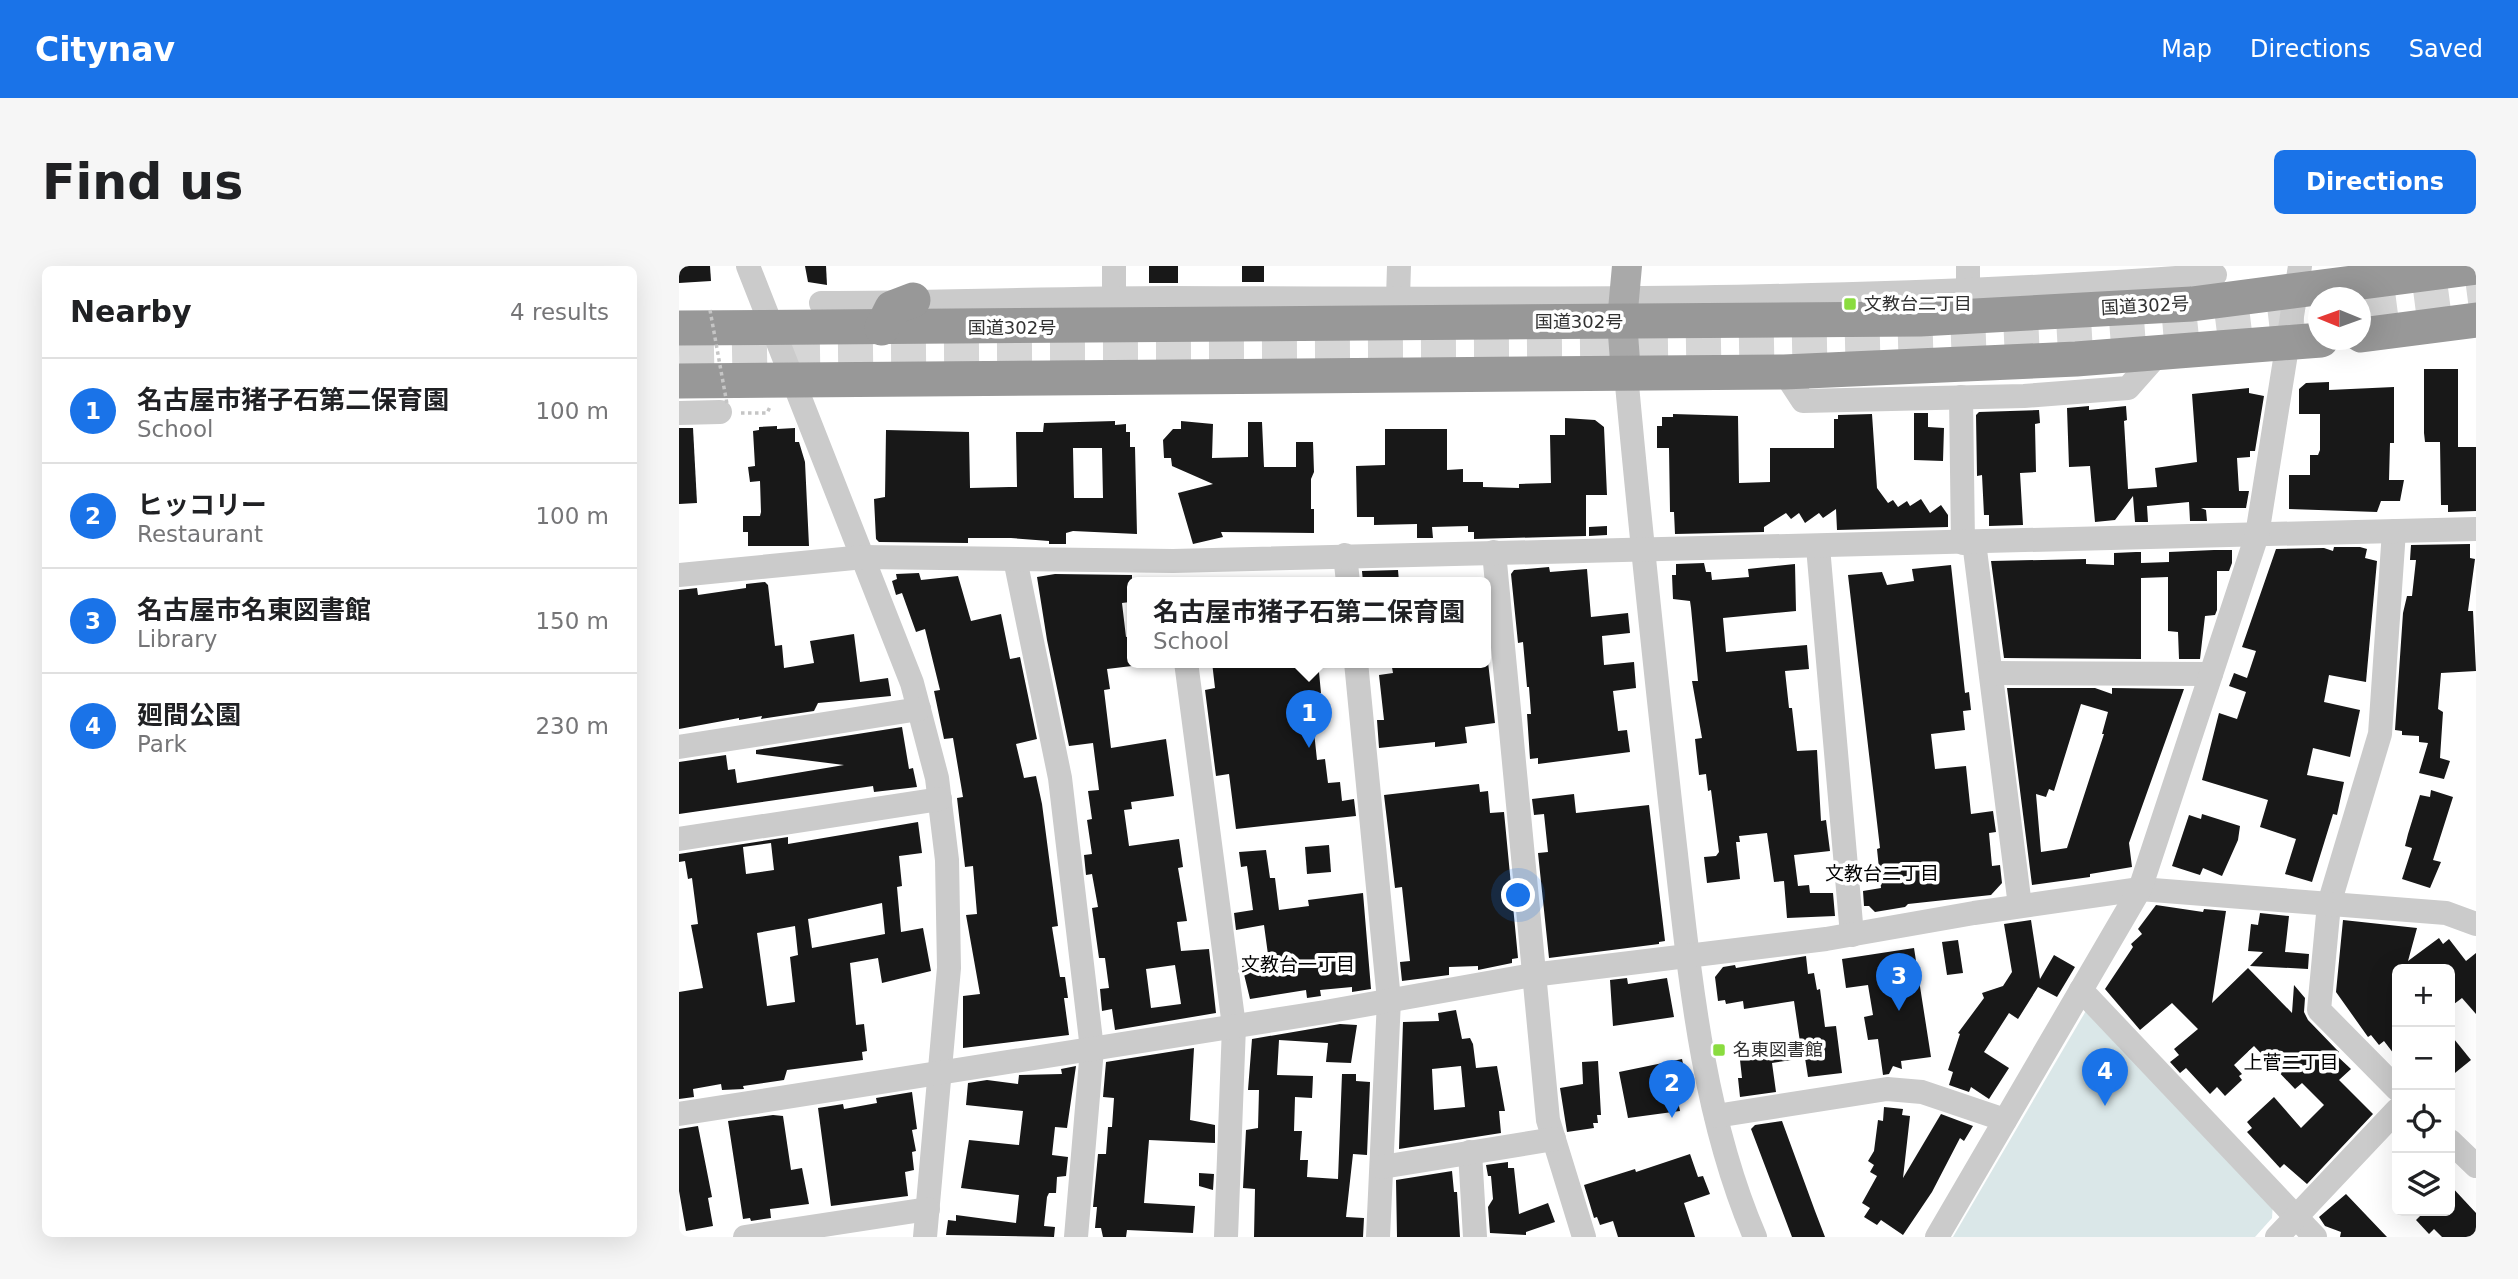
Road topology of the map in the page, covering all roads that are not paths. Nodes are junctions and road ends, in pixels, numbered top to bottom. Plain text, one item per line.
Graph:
1 (748, 266) edge
2 (1114, 266) edge
3 (1627, 266) edge
4 (2476, 267) edge
5 (2419, 271) edge
6 (2215, 275) dead end
7 (1968, 277) edge
8 (2298, 278) edge
9 (2088, 285) junction
10 (1408, 297) edge
11 (1764, 297) junction
12 (1114, 298) junction
13 (913, 300) junction
14 (821, 303) dead end
15 (2113, 308) junction
16 (1623, 310) junction
17 (2476, 320) edge
18 (1731, 323) junction
19 (770, 327) junction
20 (679, 328) edge
21 (882, 328) junction
22 (2371, 334) edge
23 (2305, 341) edge
24 (2159, 353) junction
25 (1784, 372) junction
26 (1626, 374) junction
27 (679, 381) edge
28 (792, 382) junction
29 (1961, 397) junction
30 (723, 408) road end
31 (679, 412) edge
32 (2476, 529) edge
33 (2394, 531) junction
34 (2257, 535) junction
35 (1969, 542) junction
36 (1818, 547) junction
37 (1494, 552) junction
38 (1642, 552) junction
39 (1345, 555) junction
40 (864, 557) junction
41 (1015, 559) junction
42 (1175, 572) edge
43 (679, 575) edge
44 (1347, 577) edge
45 (1187, 668) edge
46 (1357, 668) edge
47 (1991, 673) junction
48 (2211, 674) junction
49 (919, 709) junction
50 (679, 747) edge
51 (940, 799) junction
52 (679, 839) edge
53 (2140, 889) junction
54 (2329, 904) junction
55 (2020, 906) junction
56 (2476, 924) edge
57 (1853, 935) junction
58 (1688, 956) junction
59 (1532, 975) junction
60 (2081, 990) junction
61 (1389, 1000) junction
62 (1234, 1026) junction
63 (1092, 1049) junction
64 (940, 1073) junction
65 (2392, 1084) edge
66 (679, 1114) edge
67 (2392, 1115) edge
68 (1716, 1116) junction
69 (2005, 1120) junction
70 (1554, 1139) junction
71 (2455, 1146) edge
72 (1470, 1152) junction
73 (2476, 1166) edge
74 (1381, 1167) junction
75 (928, 1209) junction
76 (2295, 1217) junction
77 (753, 1236) edge
78 (925, 1237) edge
79 (1076, 1237) edge
80 (1226, 1237) edge
81 (1378, 1237) edge
82 (1475, 1237) edge
83 (1584, 1237) edge
84 (1755, 1237) edge
85 (1937, 1237) edge
86 (2277, 1237) edge
87 (2315, 1237) edge

1 - 19 street
2 - 12 street
3 - 16 main road
4 - 5 highway, 国道302号
5 - 8 highway, 国道302号
6 - 9 street
7 - 9 street
7 - 11 street
8 - 15 highway, 国道302号
8 - 23 street
9 - 15 highway
10 - 12 street
10 - 16 highway, 国道302号
10 - 21 highway, 国道302号
11 - 16 street
11 - 18 highway
12 - 13 street
13 - 14 street
13 - 21 highway
15 - 18 highway, 国道302号
16 - 18 highway, 国道302号
16 - 26 main road
17 - 22 highway
19 - 20 highway, 国道302号
19 - 21 highway, 国道302号
19 - 28 street
23 - 24 highway
23 - 34 street
24 - 25 highway
24 - 29 street
25 - 26 highway
25 - 29 street
26 - 28 highway
26 - 38 street
27 - 28 highway
28 - 40 street
29 - 35 street
30 - 31 street
32 - 33 street
33 - 34 street
33 - 54 street
34 - 35 street
34 - 48 street
35 - 36 street
35 - 47 street
36 - 38 street
36 - 57 street
37 - 38 street
37 - 39 street
37 - 59 street
38 - 58 street
39 - 42 street
39 - 44 street
40 - 41 street
40 - 43 street
40 - 49 street
41 - 42 street
41 - 63 street
45 - 62 street
46 - 61 street
47 - 48 street
47 - 55 street
48 - 53 street
49 - 50 street
49 - 51 street
51 - 52 street
51 - 64 street
53 - 54 street
53 - 55 street
53 - 60 street
54 - 56 street
54 - 65 street
55 - 57 street
57 - 58 street
58 - 59 street
58 - 68 street
59 - 61 street
59 - 70 street
60 - 69 street
60 - 76 street
61 - 62 street
61 - 74 street
62 - 63 street
62 - 80 street
63 - 64 street
63 - 79 street
64 - 66 street
64 - 75 street
67 - 76 street
68 - 69 street
68 - 84 street
69 - 85 street
70 - 72 street
70 - 83 street
71 - 73 street
72 - 74 street
72 - 82 street
74 - 81 street
75 - 77 street
75 - 78 street
76 - 86 street
76 - 87 street

